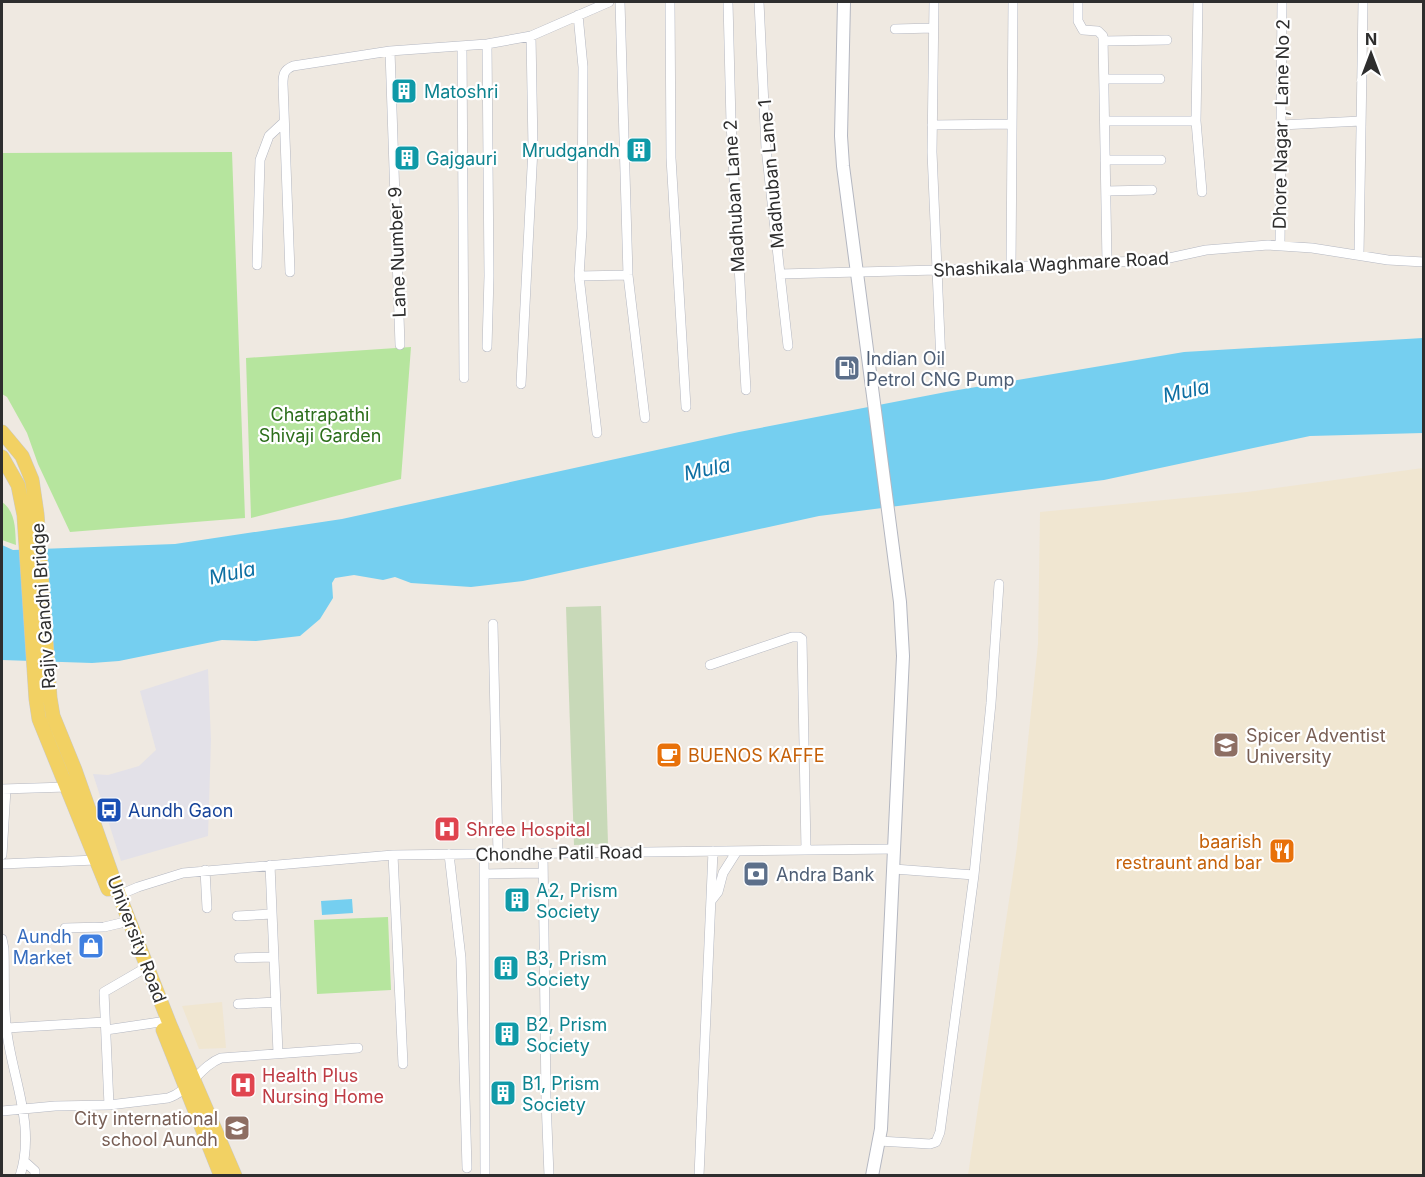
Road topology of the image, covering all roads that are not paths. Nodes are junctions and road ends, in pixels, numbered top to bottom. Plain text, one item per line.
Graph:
1 (609, 2) edge
2 (620, 2) edge
3 (670, 2) edge
4 (728, 2) edge
5 (759, 2) edge
6 (844, 2) edge
7 (934, 2) edge
8 (1013, 2) edge
9 (1078, 2) edge
10 (1198, 2) edge
11 (1282, 2) edge
12 (1363, 2) edge
13 (578, 15) junction
14 (933, 28) junction
15 (895, 29) dead end
16 (531, 36) junction
17 (1167, 40) dead end
18 (1103, 41) junction
19 (487, 44) junction
20 (462, 46) junction
21 (390, 51) junction
22 (1104, 79) junction
23 (1160, 79) dead end
24 (1105, 121) junction
25 (1196, 121) junction
26 (1361, 121) junction
27 (284, 122) junction
28 (1012, 124) junction
29 (932, 125) junction
30 (1281, 125) junction
31 (1105, 160) junction
32 (1161, 160) dead end
33 (1152, 190) dead end
34 (1106, 191) junction
35 (1202, 192) dead end
36 (1280, 246) junction
37 (1359, 255) junction
38 (1424, 261) edge
39 (1107, 262) junction
40 (257, 265) dead end
41 (1011, 267) junction
42 (937, 270) junction
43 (857, 271) junction
44 (290, 272) dead end
45 (780, 274) junction
46 (628, 275) junction
47 (579, 276) junction
48 (400, 345) dead end
49 (788, 346) dead end
50 (487, 347) dead end
51 (941, 363) dead end
52 (464, 378) dead end
53 (521, 384) dead end
54 (746, 390) dead end
55 (686, 407) dead end
56 (645, 418) dead end
57 (2, 432) edge
58 (597, 433) dead end
59 (2, 457) edge
60 (31, 514) junction
61 (999, 584) dead end
62 (493, 624) dead end
63 (710, 665) dead end
64 (43, 699) joint
65 (73, 786) junction
66 (4, 789) edge
67 (895, 849) junction
68 (806, 850) junction
69 (713, 851) junction
70 (737, 851) junction
71 (543, 853) junction
72 (449, 854) junction
73 (484, 854) junction
74 (498, 854) junction
75 (2, 855) edge
76 (393, 855) junction
77 (96, 860) junction
78 (2, 864) edge
79 (270, 865) junction
80 (894, 869) junction
81 (205, 870) junction
82 (543, 873) junction
83 (484, 874) junction
84 (974, 874) junction
85 (119, 895) junction
86 (711, 901) junction
87 (207, 908) dead end
88 (272, 914) junction
89 (237, 916) dead end
90 (122, 923) junction
91 (64, 928) dead end
92 (2, 939) edge
93 (274, 957) junction
94 (239, 958) dead end
95 (144, 969) junction
96 (276, 1002) junction
97 (238, 1004) dead end
98 (160, 1022) junction
99 (106, 1026) junction
100 (7, 1028) junction
101 (5, 1043) edge
102 (358, 1048) dead end
103 (278, 1053) junction
104 (403, 1064) dead end
105 (190, 1083) junction
106 (109, 1105) junction
107 (24, 1110) junction
108 (2, 1111) edge
109 (879, 1141) junction
110 (24, 1161) junction
111 (467, 1168) dead end
112 (21, 1176) edge
113 (35, 1176) edge
114 (221, 1176) edge
115 (235, 1176) edge
116 (485, 1176) edge
117 (549, 1176) edge
118 (699, 1176) edge
119 (872, 1176) edge

1 - 13 street
2 - 46 street
3 - 55 street
4 - 54 street, Madhuban Lane 2
5 - 45 street, Madhuban Lane 1
6 - 43 street
7 - 14 street
8 - 28 street
9 - 18 street
10 - 25 street
11 - 30 street, Dhore Nagar , Lane No 2
12 - 26 street
13 - 16 street
13 - 47 street
14 - 15 street
14 - 29 street
16 - 19 street
16 - 53 street
17 - 18 street
18 - 22 street
19 - 20 street
19 - 50 street
20 - 21 street
20 - 52 street
21 - 27 street
21 - 48 street, Lane Number 9
22 - 23 street
22 - 24 street
24 - 25 street
24 - 31 street
25 - 35 street
26 - 30 street
26 - 37 street
27 - 40 street
27 - 44 street
28 - 29 street
28 - 41 street
29 - 42 street
30 - 36 street, Dhore Nagar , Lane No 2
31 - 32 street
31 - 34 street
33 - 34 street
34 - 39 street
36 - 37 street, Shashikala Waghmare Road
36 - 39 street, Shashikala Waghmare Road
37 - 38 street, Shashikala Waghmare Road
39 - 41 street, Shashikala Waghmare Road
41 - 42 street, Shashikala Waghmare Road
42 - 43 street, Shashikala Waghmare Road
42 - 51 street
43 - 45 street, Shashikala Waghmare Road
43 - 67 street
45 - 49 street, Madhuban Lane 1
46 - 47 street
46 - 56 street
47 - 58 street
57 - 60 main road
59 - 60 main road
60 - 64 main road, Rajiv Gandhi Bridge
61 - 84 street
62 - 74 street
63 - 68 street
64 - 65 main road, University Road
65 - 66 street
65 - 77 main road, University Road
65 - 85 main road, University Road
66 - 75 street
67 - 68 street, Chondhe Patil Road
67 - 80 street
68 - 70 street, Chondhe Patil Road
69 - 70 street, Chondhe Patil Road
69 - 71 street, Chondhe Patil Road
69 - 86 street
70 - 86 street
71 - 74 street, Chondhe Patil Road
71 - 82 street
72 - 73 street, Chondhe Patil Road
72 - 76 street, Chondhe Patil Road
72 - 111 street
73 - 74 street, Chondhe Patil Road
73 - 83 street
76 - 79 street, Chondhe Patil Road
76 - 104 street
77 - 78 street
77 - 90 main road, University Road
79 - 81 street, Chondhe Patil Road
79 - 88 street
80 - 84 street
80 - 109 street
81 - 85 street, Chondhe Patil Road
81 - 87 street
82 - 83 street
82 - 117 street
83 - 116 street
84 - 109 street
85 - 95 main road, University Road
86 - 118 street
88 - 89 street
88 - 93 street
90 - 91 street
90 - 95 main road, University Road
92 - 100 street
93 - 94 street
93 - 96 street
95 - 98 main road, University Road
95 - 99 street
95 - 105 main road, University Road
96 - 97 street
96 - 103 street
98 - 99 street
98 - 105 main road, University Road
99 - 100 street
99 - 106 street
100 - 101 street
101 - 107 street
102 - 103 street
103 - 105 street
105 - 106 street
105 - 114 main road, University Road
105 - 115 main road, University Road
106 - 107 street
107 - 108 street
107 - 110 street
109 - 119 street
110 - 112 street
110 - 113 street

